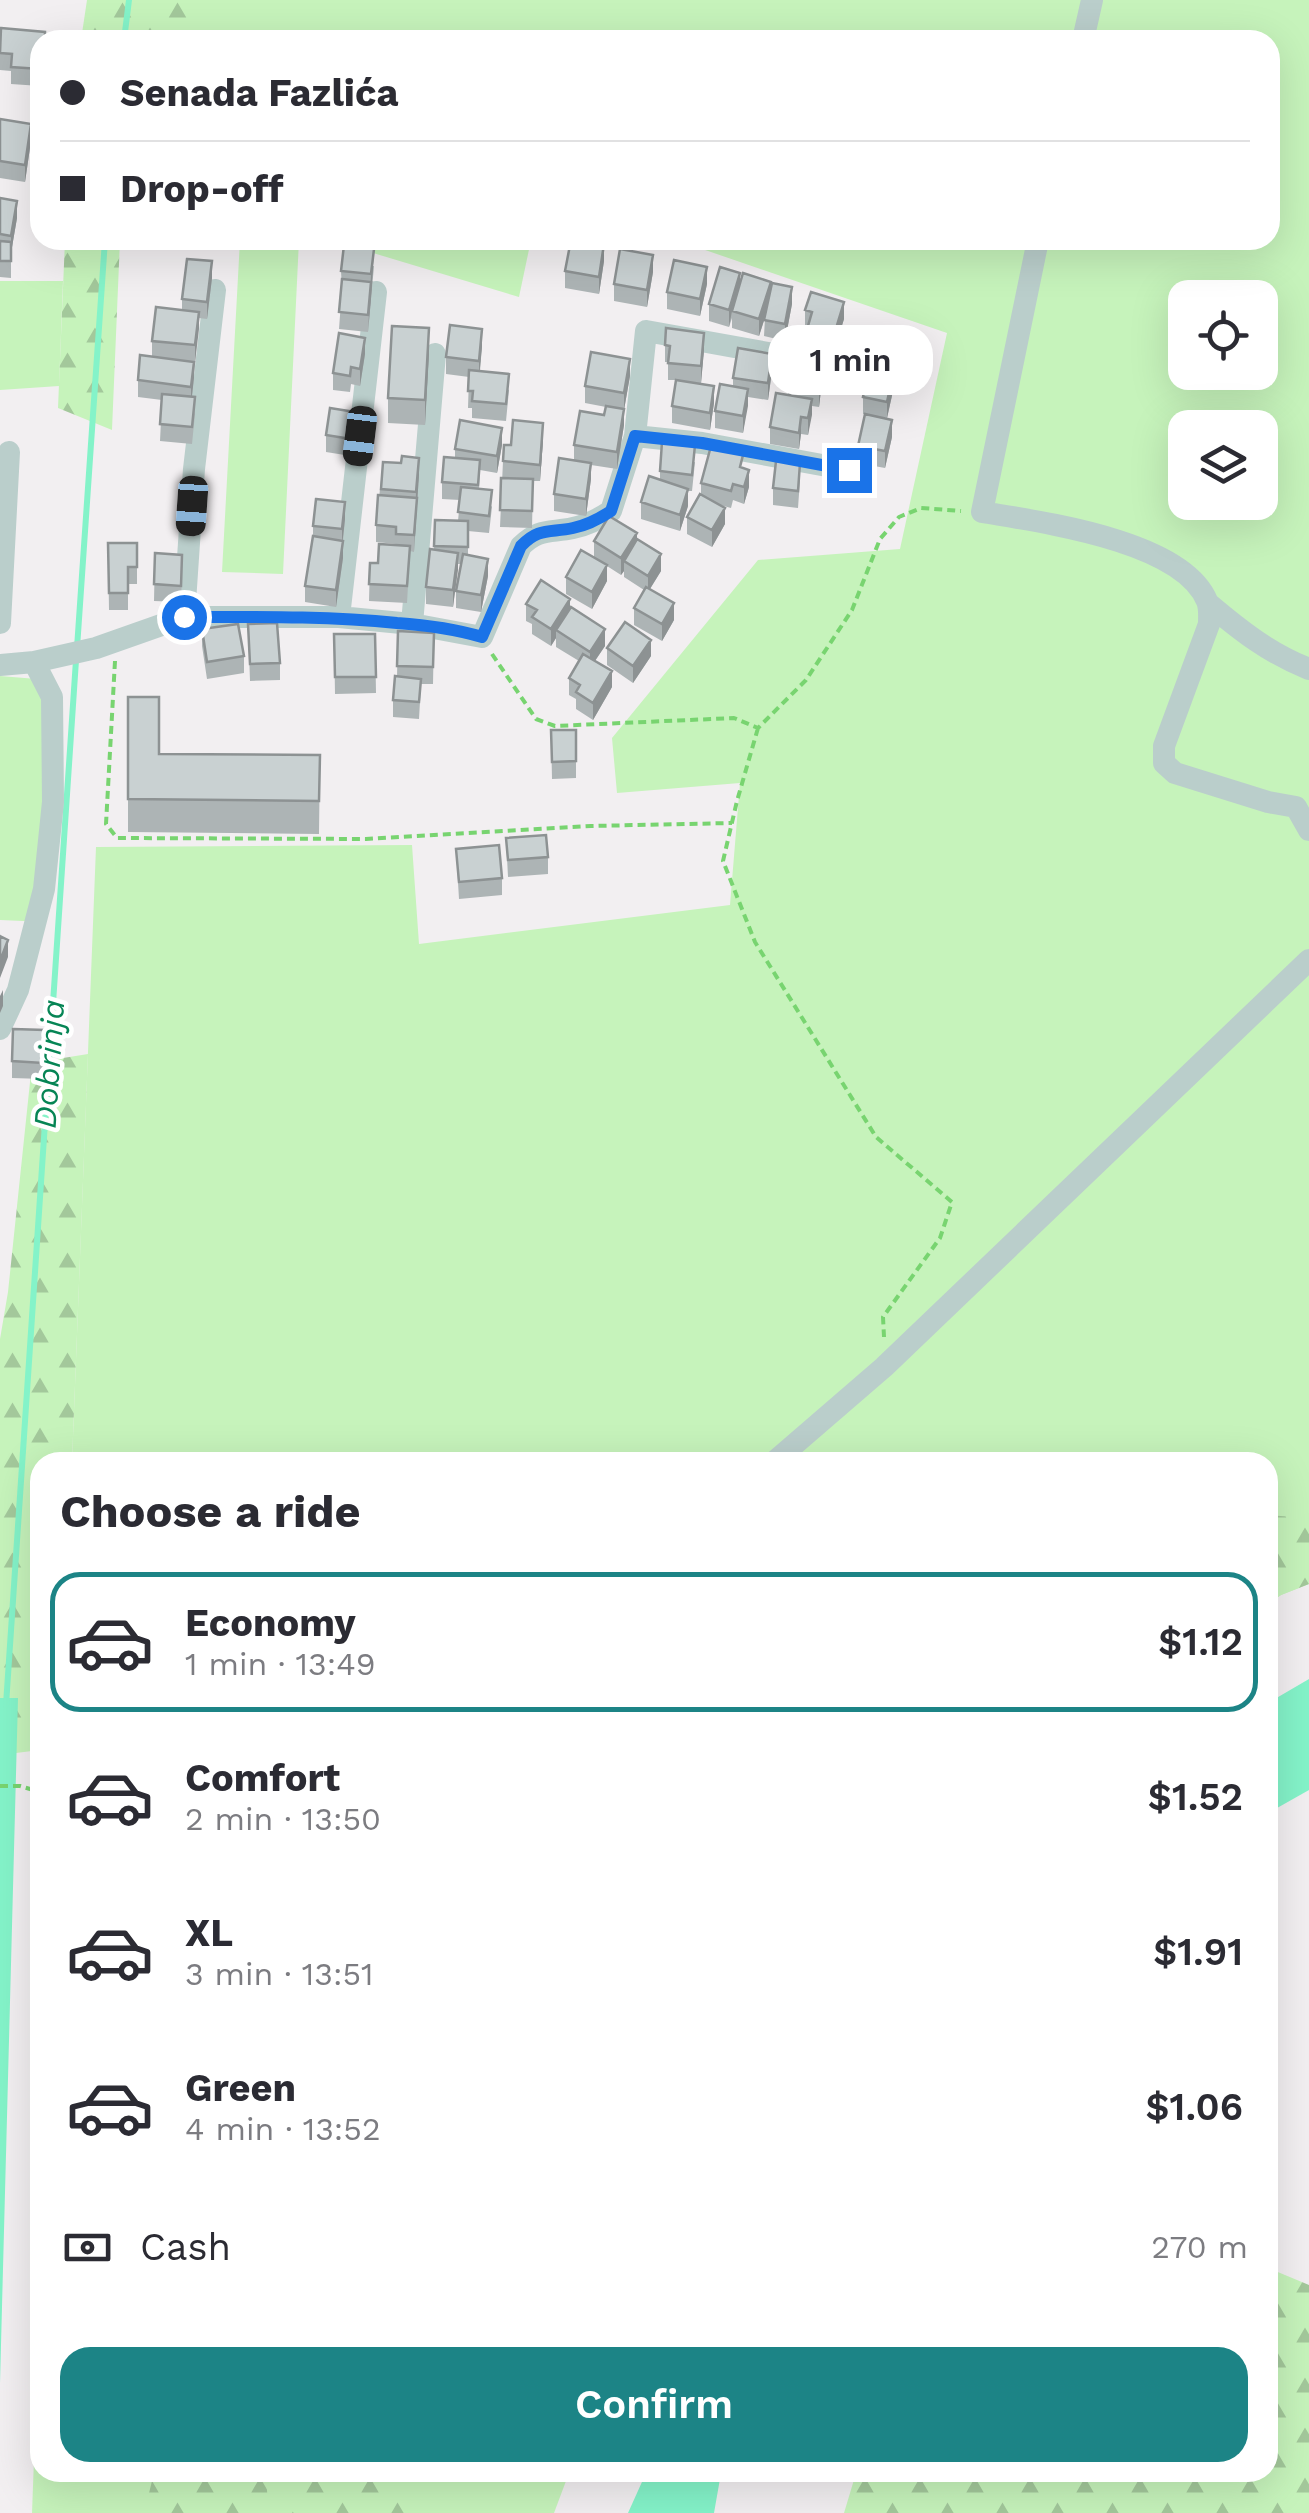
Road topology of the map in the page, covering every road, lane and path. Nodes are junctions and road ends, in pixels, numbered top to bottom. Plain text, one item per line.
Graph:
1 (1092, 0) edge
2 (1085, 30) edge
3 (1036, 250) edge
4 (215, 290) dead end
5 (376, 292) dead end
6 (435, 354) dead end
7 (829, 364) dead end
8 (635, 436) junction
9 (10, 452) dead end
10 (849, 470) dead end
11 (982, 512) junction
12 (1, 581) edge
13 (1208, 604) junction
14 (184, 617) junction
15 (339, 617) junction
16 (0, 623) edge
17 (412, 624) junction
18 (482, 637) junction
19 (106, 644) junction
20 (34, 662) junction
21 (0, 665) edge
22 (1309, 668) edge
23 (758, 728) junction
24 (732, 823) junction
25 (1309, 830) edge
26 (1309, 960) edge
27 (0, 1029) edge
28 (884, 1368) junction
29 (786, 1452) edge
30 (0, 1786) edge
31 (30, 1789) edge

1 - 2 street
3 - 11 street
4 - 14 street
5 - 15 street
6 - 17 street
7 - 8 street
8 - 10 street
8 - 18 street
9 - 12 street
11 - 13 street
11 - 23 path
12 - 16 street
13 - 22 street
13 - 25 street
14 - 15 street
14 - 19 street
15 - 17 street
17 - 18 street
18 - 23 path
19 - 20 street
19 - 24 path
20 - 21 street
20 - 27 street
23 - 24 path
24 - 28 path
26 - 28 street
28 - 29 street
30 - 31 path

